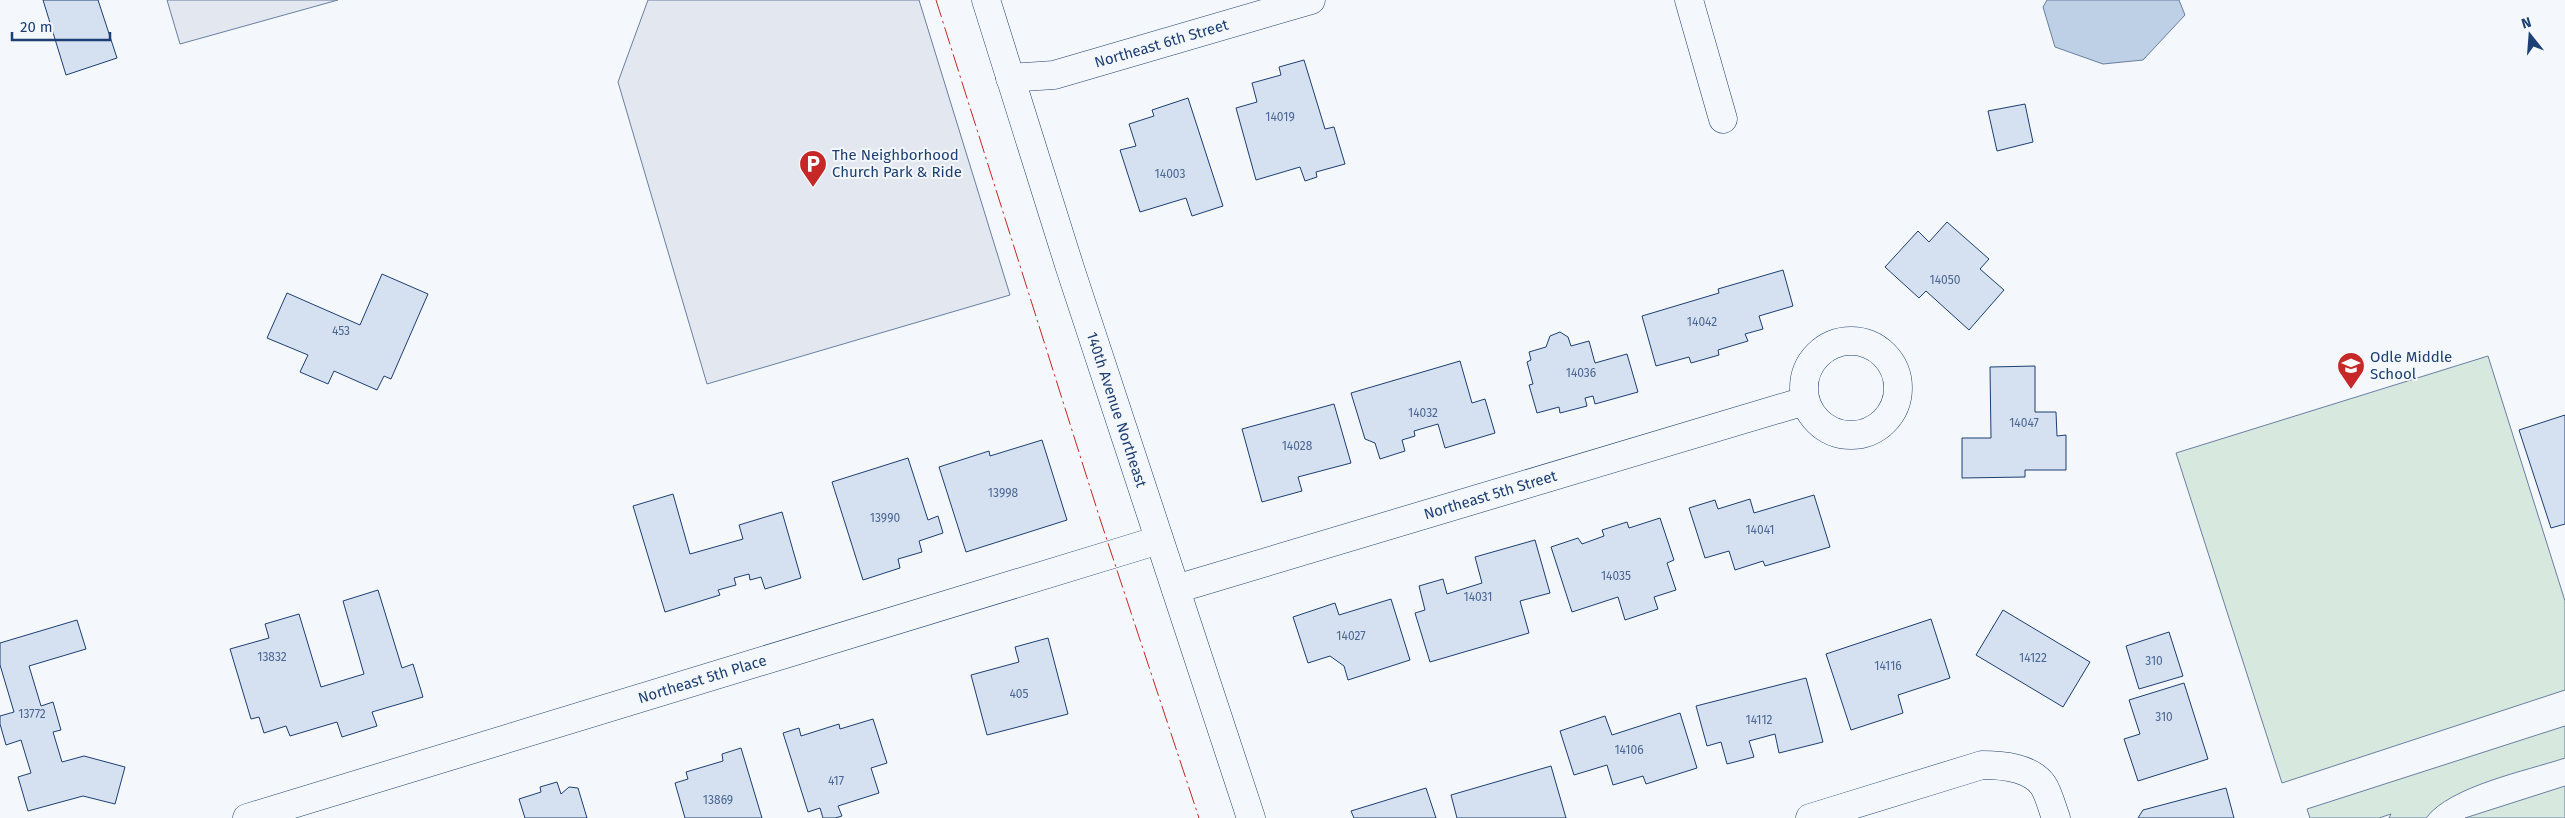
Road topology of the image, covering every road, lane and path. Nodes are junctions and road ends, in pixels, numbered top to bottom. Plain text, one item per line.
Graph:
1 (986, 0) edge
2 (1311, 0) edge
3 (1689, 0) edge
4 (1010, 78) junction
5 (1723, 119) dead end
6 (1805, 402) dead end
7 (1159, 540) junction
8 (1176, 589) junction
9 (247, 818) edge
10 (1251, 818) edge
11 (1810, 818) edge
12 (2056, 818) edge

1 - 4 street, 140th Avenue Northeast
2 - 4 street, Northeast 6th Street
3 - 5 street
4 - 7 street, 140th Avenue Northeast
6 - 8 street, Northeast 5th Street
7 - 8 street, 140th Avenue Northeast
7 - 9 street, Northeast 5th Place
8 - 10 street, 140th Avenue Northeast
11 - 12 street

